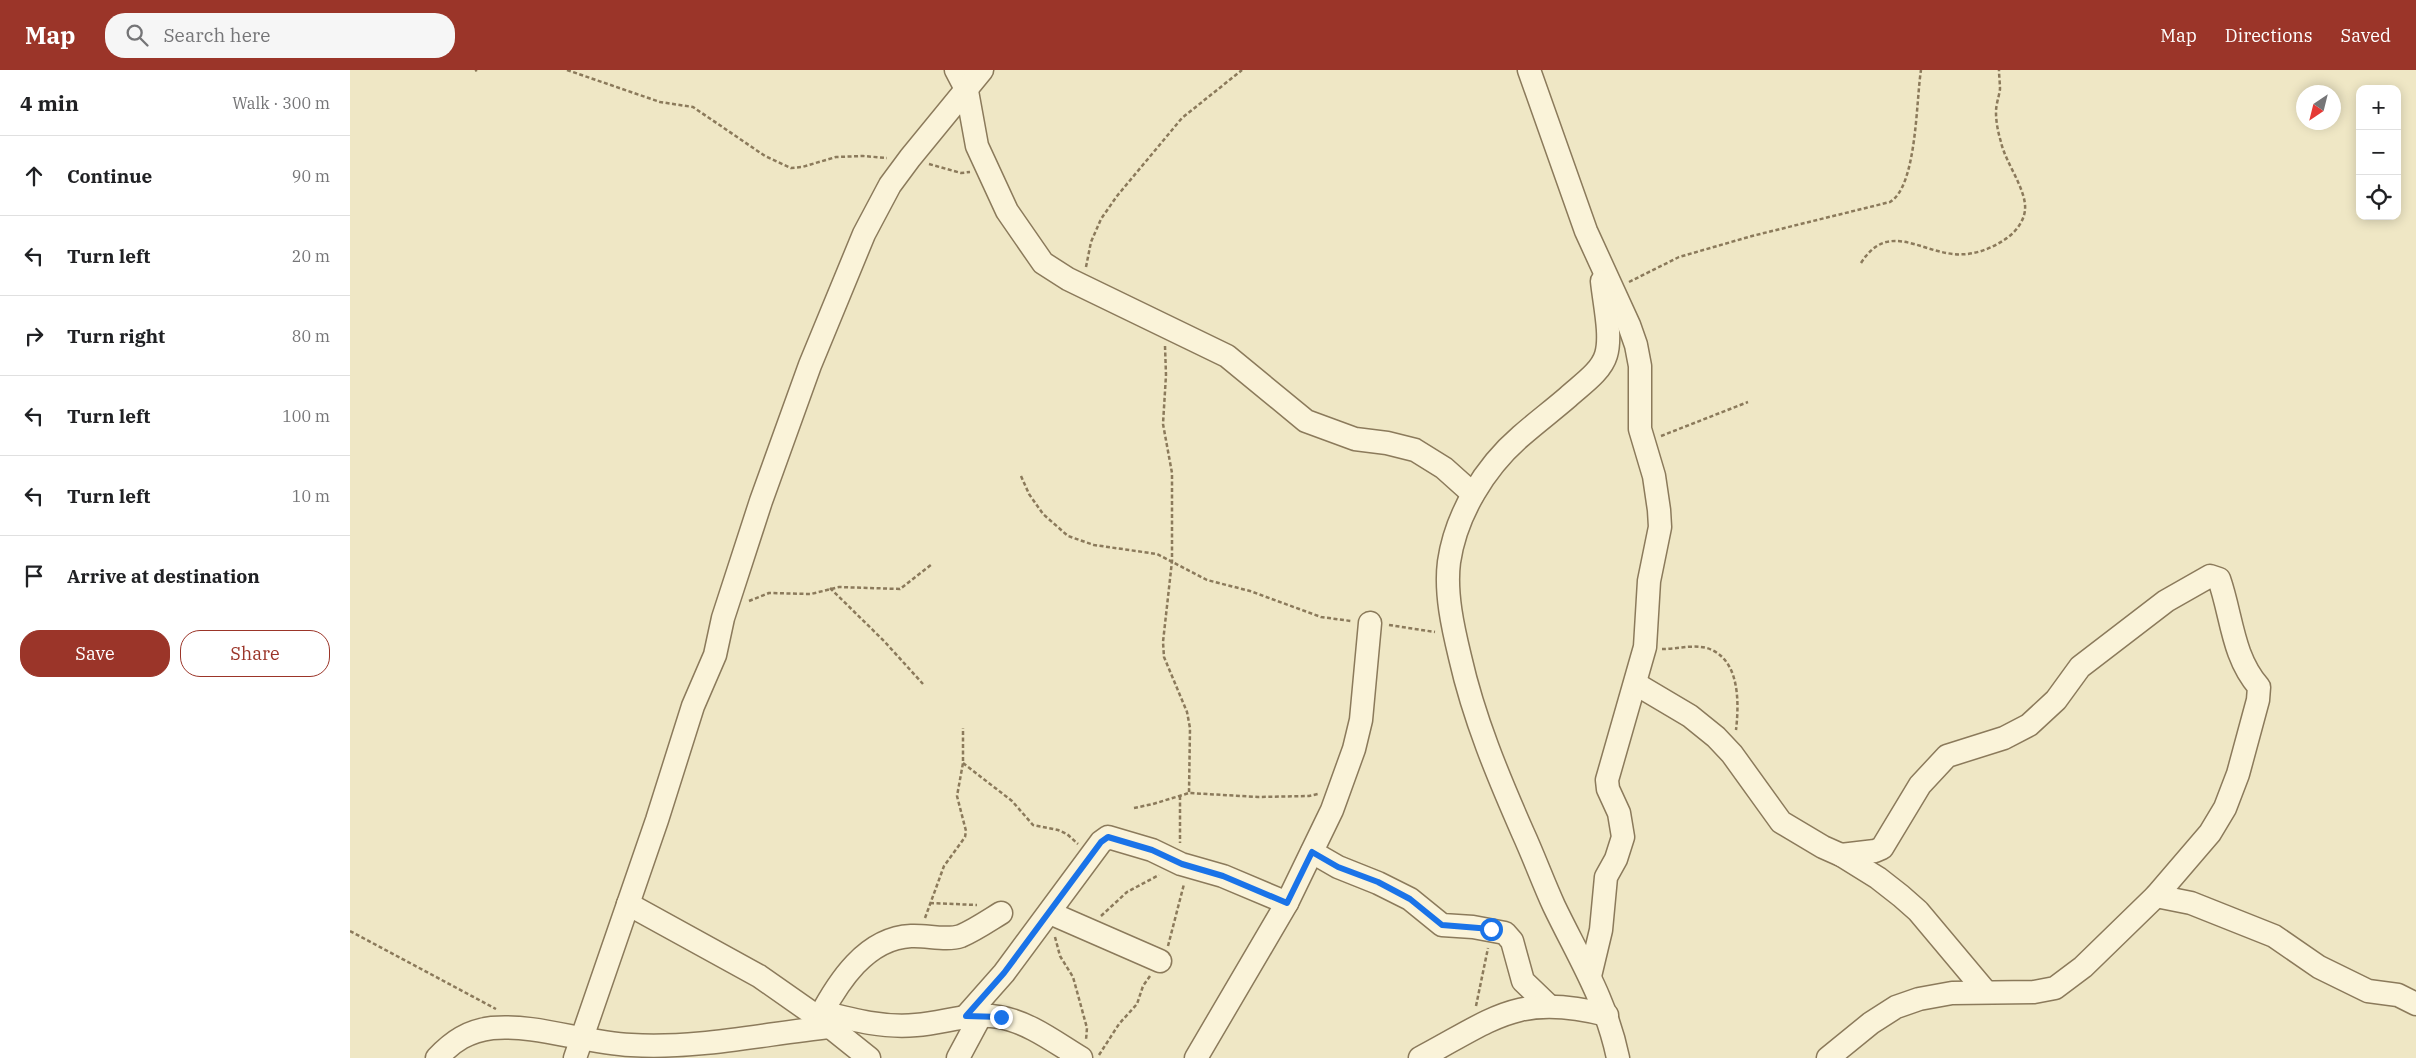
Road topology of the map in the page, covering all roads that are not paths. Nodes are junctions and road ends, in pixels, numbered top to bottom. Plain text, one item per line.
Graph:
1 (956, 70) edge
2 (982, 70) edge
3 (1529, 70) edge
4 (967, 90) junction
5 (1601, 265) junction
6 (1473, 494) junction
7 (1370, 623) road end
8 (1636, 684) junction
9 (1312, 852) junction
10 (1841, 855) junction
11 (2156, 896) junction
12 (1287, 903) junction
13 (628, 904) junction
14 (1001, 913) dead end
15 (1050, 913) junction
16 (1160, 961) dead end
17 (1590, 976) junction
18 (1986, 992) junction
19 (2416, 1004) edge
20 (1548, 1006) junction
21 (1606, 1015) junction
22 (974, 1016) junction
23 (824, 1019) junction
24 (578, 1048) edge
25 (1083, 1051) edge
26 (437, 1058) edge
27 (869, 1058) edge
28 (958, 1058) edge
29 (1196, 1058) edge
30 (1420, 1058) edge
31 (1618, 1058) edge
32 (1828, 1058) edge

1 - 4 street
2 - 4 street
3 - 5 street
4 - 6 street
4 - 13 street
5 - 6 street
5 - 8 street
6 - 17 street
7 - 9 street
8 - 10 street
8 - 17 street
9 - 12 street
9 - 20 street
10 - 11 street
10 - 18 street
11 - 18 street
11 - 19 street
12 - 15 street
12 - 29 street
13 - 23 street
13 - 24 street
14 - 23 street
15 - 16 street
15 - 22 street
17 - 21 street
18 - 32 street
20 - 21 street
20 - 30 street
21 - 31 street
22 - 23 street
22 - 25 street
22 - 28 street
23 - 24 street
23 - 27 street
24 - 26 street

